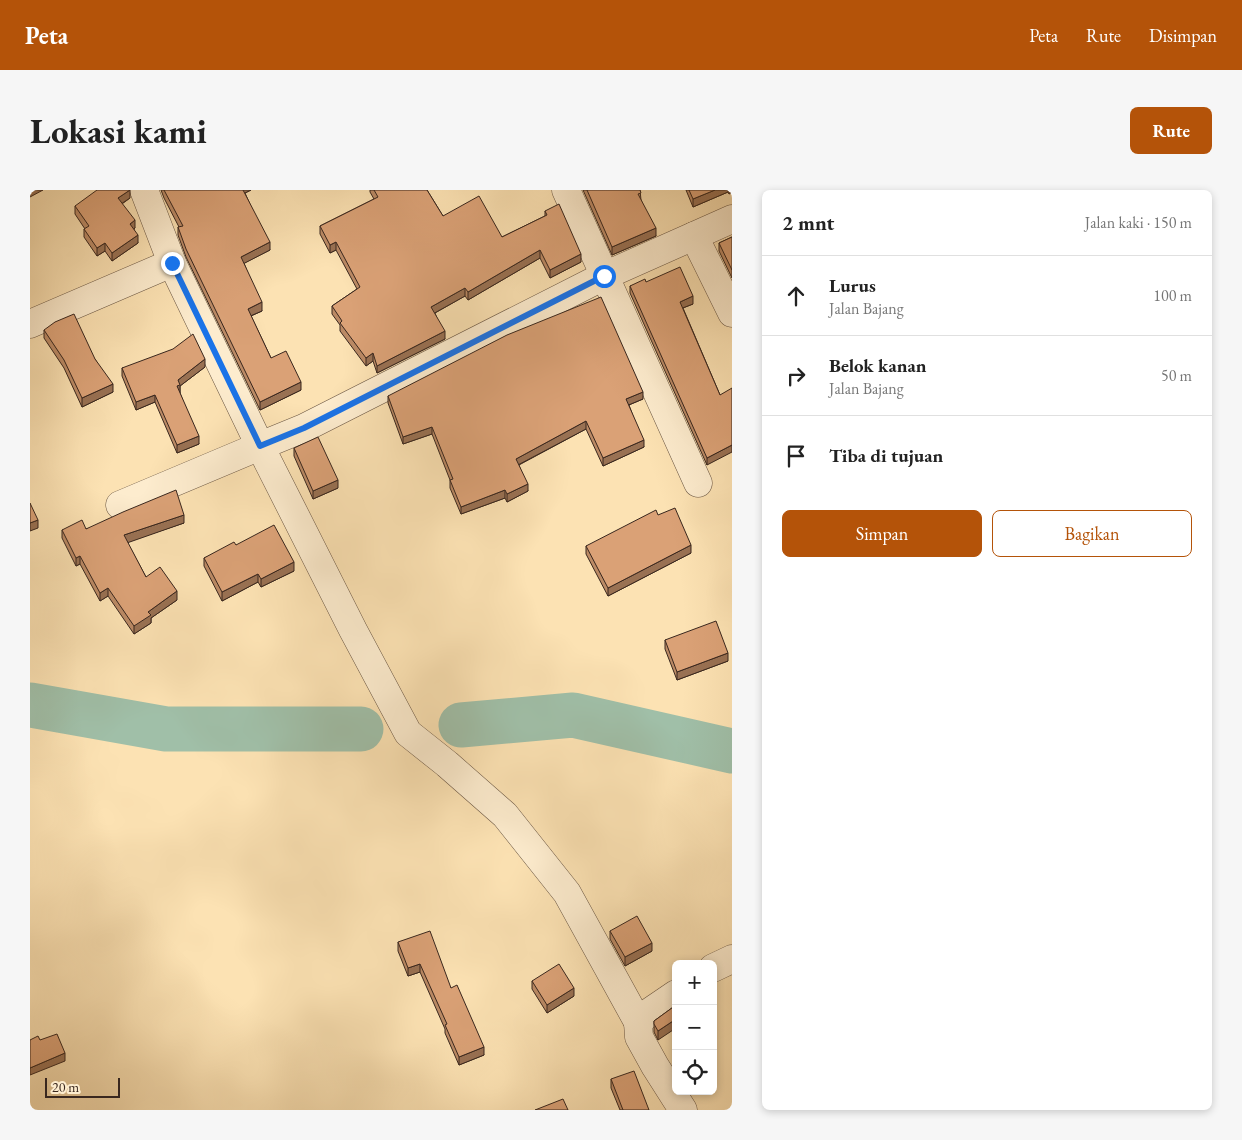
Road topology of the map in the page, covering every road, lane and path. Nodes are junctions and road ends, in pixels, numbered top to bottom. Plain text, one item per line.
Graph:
1 (144, 190) edge
2 (566, 190) edge
3 (732, 219) edge
4 (694, 236) junction
5 (172, 263) junction
6 (604, 276) junction
7 (732, 312) edge
8 (30, 324) edge
9 (260, 446) junction
10 (698, 483) dead end
11 (120, 505) dead end
12 (732, 959) edge
13 (717, 966) edge
14 (672, 997) edge
15 (638, 1022) junction
16 (683, 1110) edge

1 - 5 street
2 - 6 street
3 - 4 street
4 - 6 street
4 - 7 street
5 - 8 street
5 - 9 street
6 - 9 street
6 - 10 street
9 - 11 street
9 - 15 street
12 - 13 street
14 - 15 street
15 - 16 street

